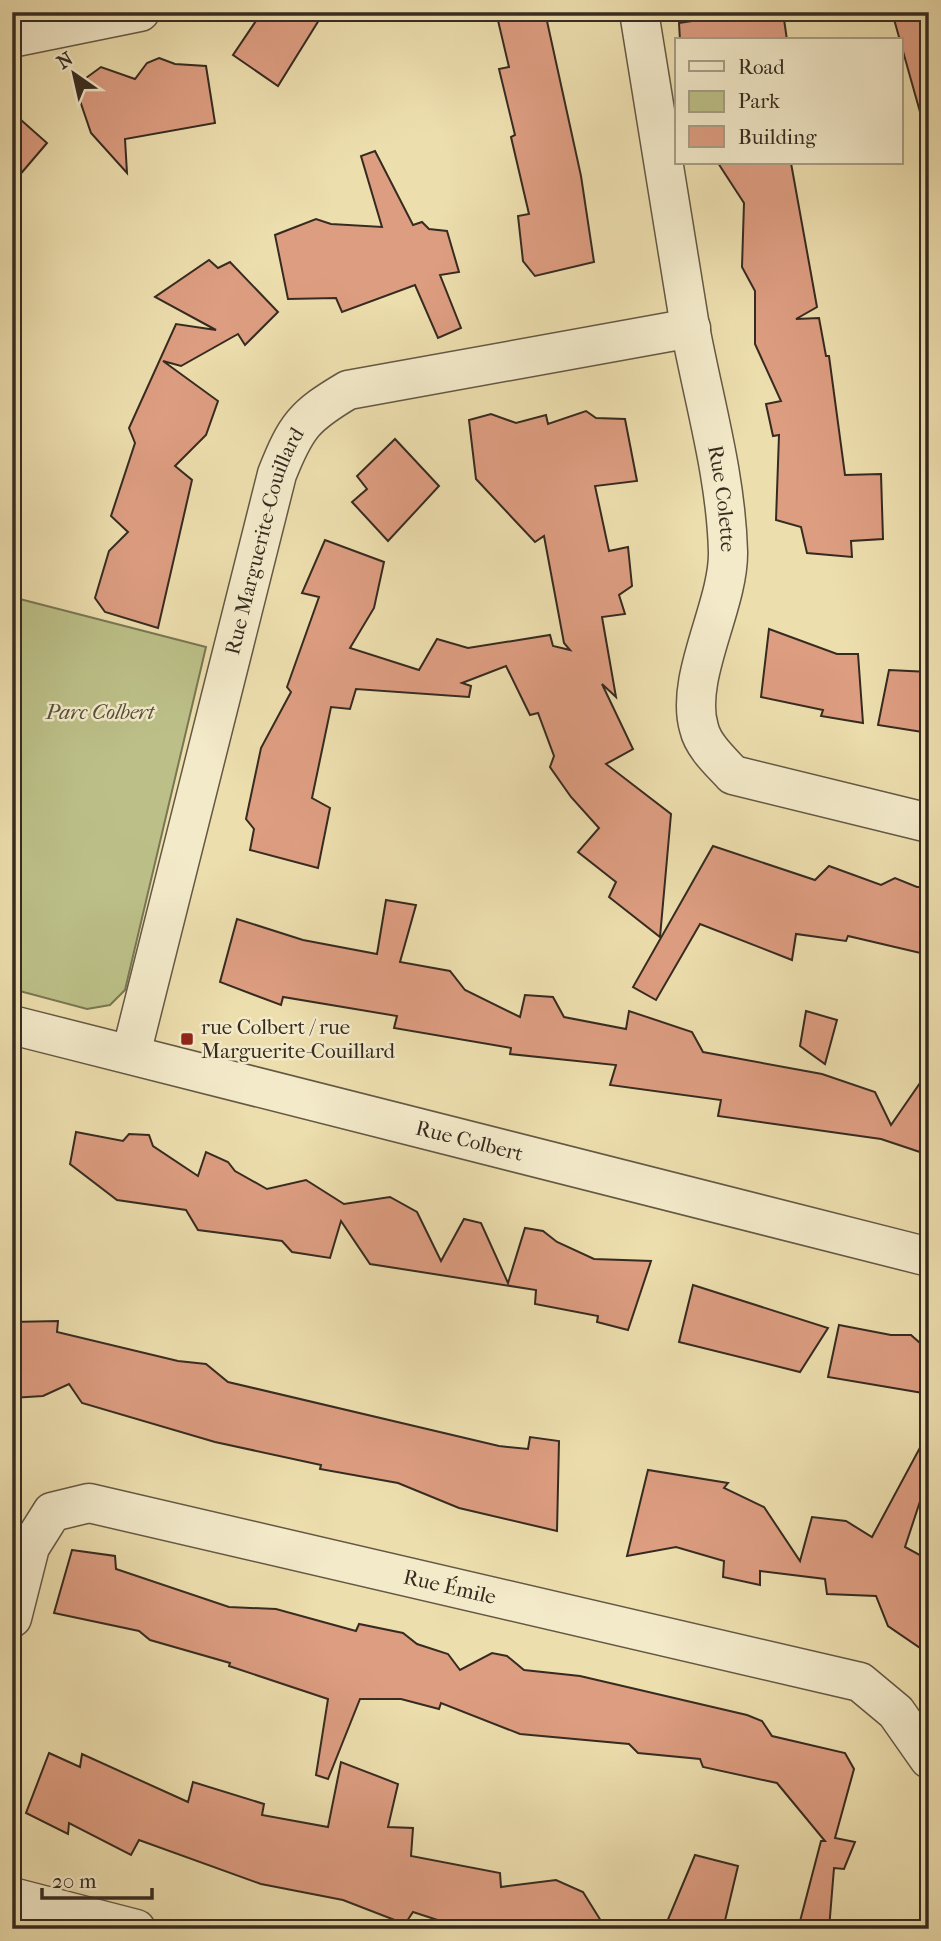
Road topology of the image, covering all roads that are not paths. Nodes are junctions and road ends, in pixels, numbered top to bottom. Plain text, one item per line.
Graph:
1 (141, 12) edge
2 (639, 12) edge
3 (12, 37) edge
4 (691, 328) junction
5 (929, 823) edge
6 (12, 1024) edge
7 (131, 1054) junction
8 (929, 1257) edge
9 (12, 1618) edge
10 (929, 1759) edge
11 (12, 1897) edge
12 (136, 1929) edge

1 - 3 street
2 - 4 street, Rue Colette
4 - 5 street, Rue Colette
4 - 7 street, Rue Marguerite-Couillard
6 - 7 street, Rue Colbert
7 - 8 street, Rue Colbert
9 - 10 street, Rue Émile
11 - 12 street

